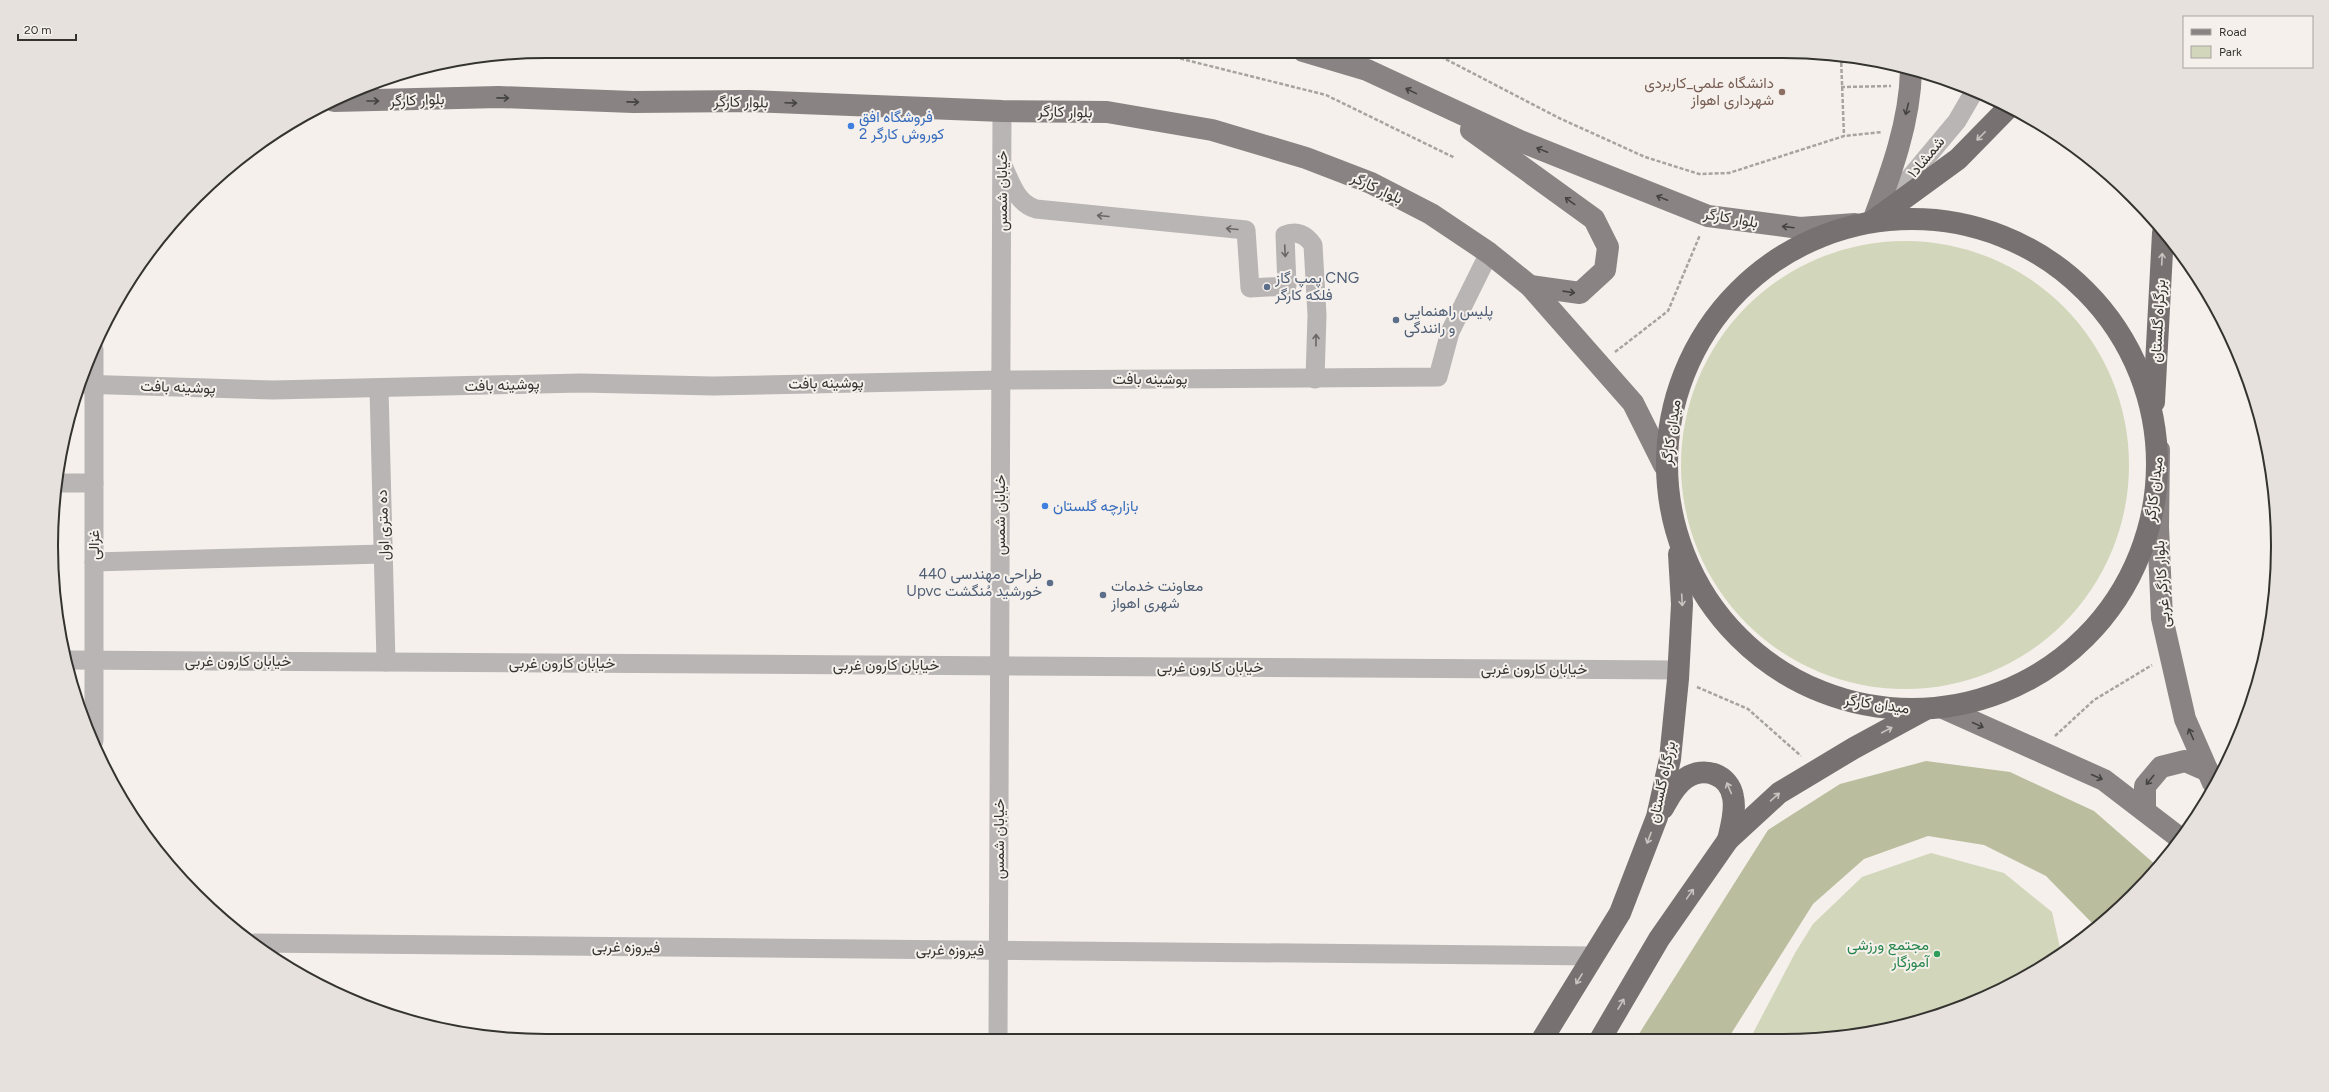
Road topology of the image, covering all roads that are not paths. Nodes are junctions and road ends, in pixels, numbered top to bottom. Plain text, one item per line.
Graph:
1 (1327, 58) edge
2 (1911, 78) edge
3 (1972, 96) edge
4 (346, 101) edge
5 (1433, 102) junction
6 (1002, 111) junction
7 (2005, 111) edge
8 (1002, 163) junction
9 (1864, 223) junction
10 (2163, 240) edge
11 (1489, 253) junction
12 (1530, 286) junction
13 (1315, 379) junction
14 (1001, 380) junction
15 (86, 384) edge
16 (379, 388) junction
17 (2153, 410) junction
18 (2158, 450) junction
19 (1664, 465) junction
20 (62, 482) edge
21 (94, 483) junction
22 (1678, 547) junction
23 (383, 554) junction
24 (94, 562) junction
25 (72, 660) edge
26 (94, 660) junction
27 (386, 662) junction
28 (1000, 666) junction
29 (1678, 675) junction
30 (1933, 709) junction
31 (94, 730) edge
32 (2211, 777) edge
33 (2145, 811) junction
34 (1657, 817) junction
35 (2176, 835) edge
36 (1728, 840) junction
37 (263, 943) edge
38 (998, 951) junction
39 (1593, 956) junction
40 (998, 1034) edge
41 (1545, 1034) edge
42 (1603, 1034) edge

5 -> 1 main road, بلوار کارگر
2 -> 9 main road
3 - 9 street, شمشاد۱
4 -> 6 main road, بلوار کارگر
9 -> 5 main road, بلوار کارگر
12 -> 5 main road
6 - 8 street, خیابان شمس
6 - 11 main road, بلوار کارگر
7 -> 9 highway
13 -> 8 street
8 - 14 street, خیابان شمس
9 - 17 highway, میدان کارگر
9 - 19 highway, میدان کارگر
17 -> 10 highway, بزرگراه گلستان
11 - 12 main road, بلوار کارگر
11 - 13 street, پوشینه بافت
12 - 19 main road, بلوار کارگر
13 - 14 street, پوشینه بافت
14 - 16 street, پوشینه بافت
14 - 28 street, خیابان شمس
15 - 16 street, پوشینه بافت
15 - 21 street, غزالی
16 - 23 street, ده متری اول
17 - 18 highway, میدان کارگر
18 - 30 highway, میدان کارگر
32 -> 18 main road, بلوار کارگر غربی
19 - 22 highway, میدان کارگر
20 - 21 street
21 - 24 street, غزالی
22 -> 29 highway, بزرگراه گلستان
22 - 30 highway, میدان کارگر
23 - 24 street
23 - 27 street, ده متری اول
24 - 26 street, غزالی
25 - 26 street, خیابان کارون غربی
26 - 27 street, خیابان کارون غربی
26 - 31 street, غزالی
27 - 28 street, خیابان کارون غربی
28 - 29 street, خیابان کارون غربی
28 - 38 street, خیابان شمس
29 - 34 highway, بزرگراه گلستان
30 -> 33 main road
36 -> 30 highway
32 -> 33 main road
33 - 35 main road
36 -> 34 highway
34 -> 39 highway, بزرگراه گلستان
42 -> 36 highway
37 - 38 street, فیروزه غربی
38 - 39 street, فیروزه غربی
38 - 40 street, خیابان شمس
39 -> 41 highway, بزرگراه گلستان

